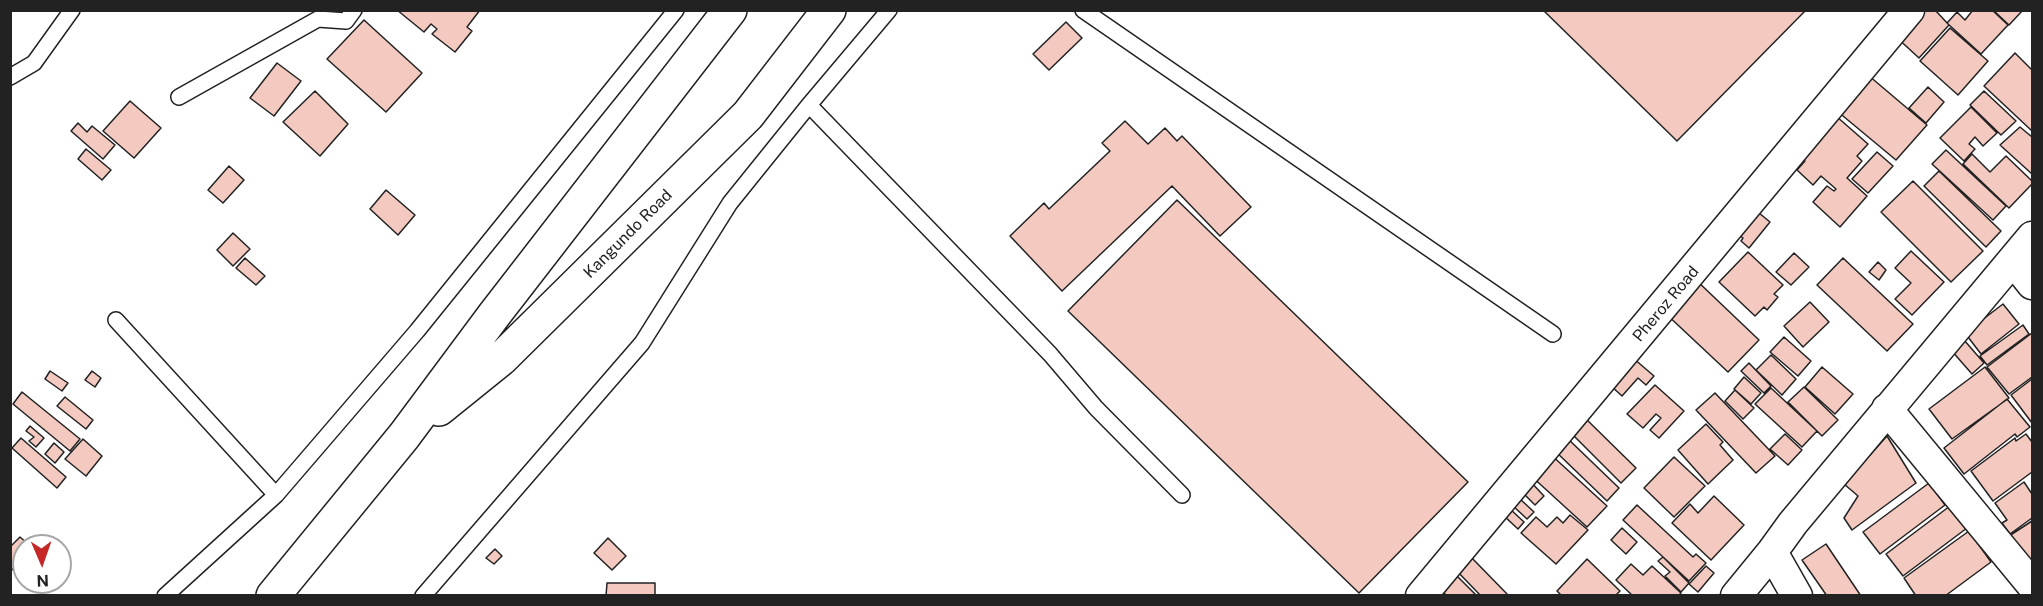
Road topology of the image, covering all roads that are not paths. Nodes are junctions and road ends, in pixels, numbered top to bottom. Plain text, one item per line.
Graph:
1 (72, 10) edge
2 (354, 10) edge
3 (676, 10) edge
4 (730, 10) edge
5 (829, 10) edge
6 (889, 10) edge
7 (1083, 10) edge
8 (1909, 10) edge
9 (313, 15) edge
10 (10, 76) edge
11 (179, 97) dead end
12 (809, 105) junction
13 (2032, 237) edge
14 (2013, 260) junction
15 (2032, 284) edge
16 (116, 320) dead end
17 (1554, 334) dead end
18 (1887, 410) junction
19 (404, 436) junction
20 (276, 495) junction
21 (1182, 495) dead end
22 (1772, 552) junction
23 (2032, 585) edge
24 (165, 596) edge
25 (273, 596) edge
26 (423, 596) edge
27 (1421, 596) edge
28 (1736, 596) edge
29 (1797, 596) edge

1 - 10 lane
2 - 9 lane
3 - 20 lane
4 - 19 highway, Kangundo Road
5 - 19 highway, Kangundo Road
6 - 12 lane
7 - 17 lane
8 - 27 street, Pheroz Road
9 - 11 lane
12 - 21 lane
12 - 26 lane
13 - 14 street
14 - 15 street
14 - 18 street
16 - 20 lane
18 - 22 street
18 - 23 street
19 - 25 highway, Kangundo Road
20 - 24 lane
22 - 28 street
22 - 29 street

